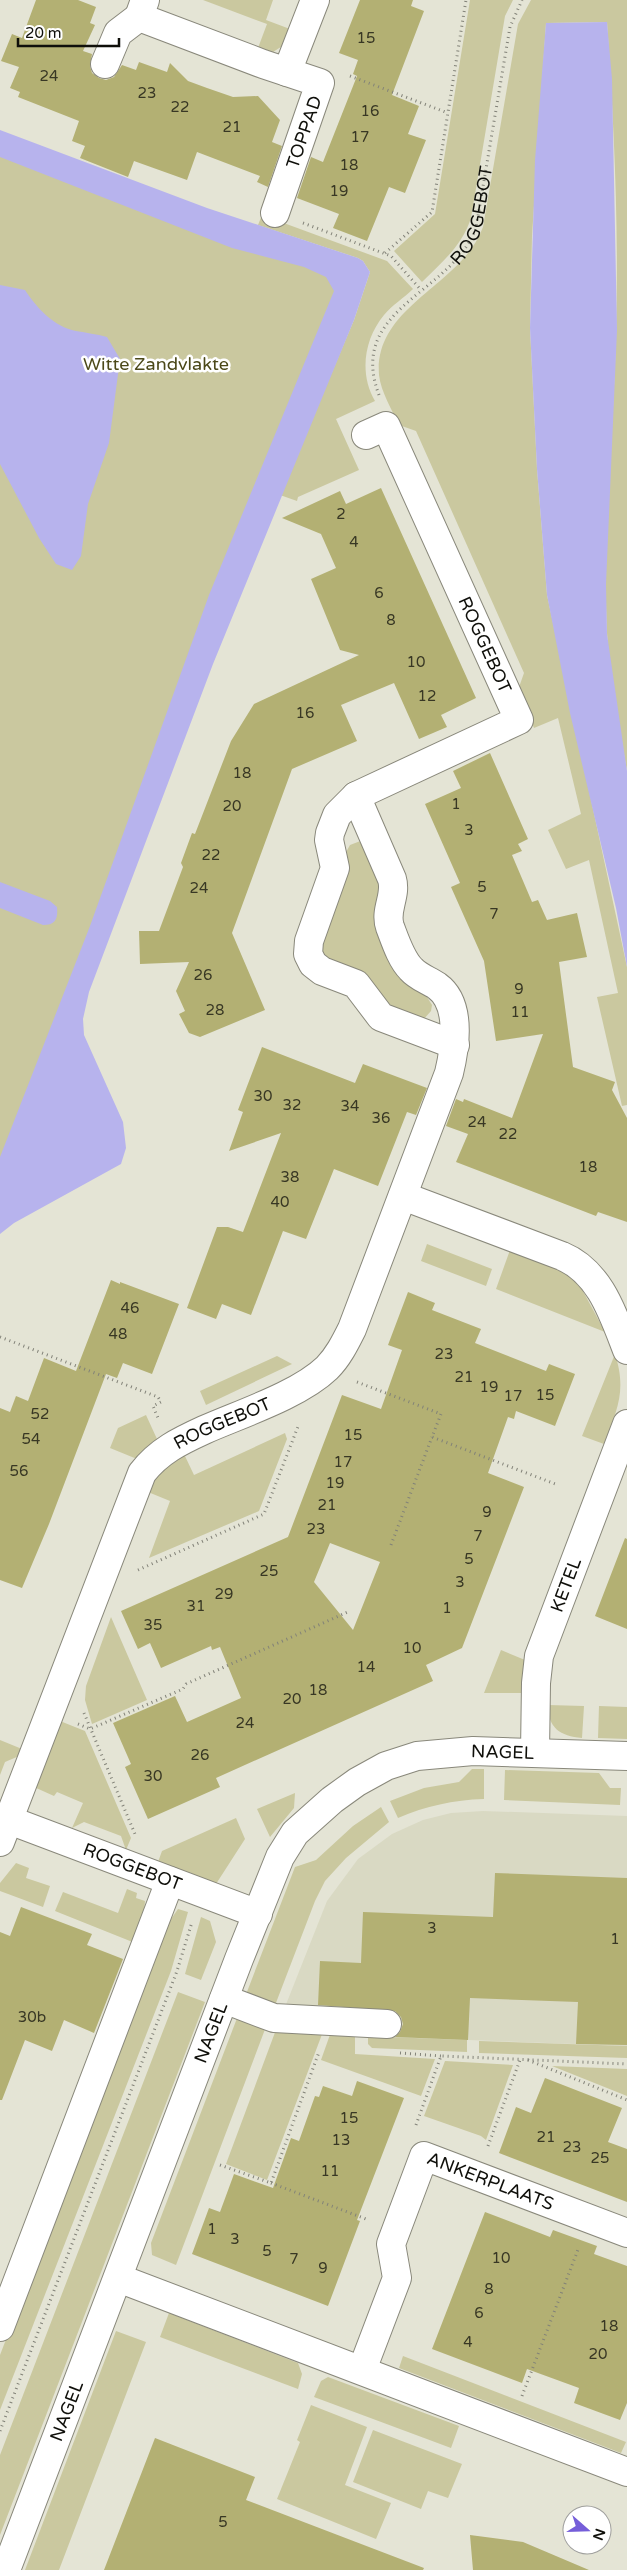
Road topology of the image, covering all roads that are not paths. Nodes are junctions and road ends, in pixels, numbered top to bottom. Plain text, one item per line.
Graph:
1 (315, 0) edge
2 (142, 8) edge
3 (106, 64) dead end
4 (287, 72) junction
5 (275, 213) road end
6 (366, 435) dead end
7 (356, 796) junction
8 (455, 1045) junction
9 (403, 1196) junction
10 (627, 1350) edge
11 (627, 1424) edge
12 (535, 1752) junction
13 (627, 1756) edge
14 (4, 1831) edge
15 (170, 1881) junction
16 (258, 1914) junction
17 (224, 1999) junction
18 (387, 2024) dead end
19 (627, 2233) edge
20 (118, 2278) junction
21 (0, 2327) edge
22 (362, 2370) junction
23 (627, 2472) edge
24 (6, 2570) edge

1 - 4 street
2 - 3 street, TOPPAD
2 - 4 street, TOPPAD
4 - 5 street, TOPPAD
6 - 7 street, ROGGEBOT
7 - 8 street, ROGGEBOT
7 - 8 street, ROGGEBOT
8 - 9 street, ROGGEBOT
9 - 10 street
9 - 14 street, ROGGEBOT
11 - 12 street, KETEL
12 - 13 street, NAGEL
12 - 16 street, NAGEL
14 - 15 street, ROGGEBOT
15 - 16 street, ROGGEBOT
15 - 21 street
16 - 17 street, NAGEL
17 - 18 street
17 - 20 street, NAGEL
19 - 22 street, ANKERPLAATS
20 - 22 street
20 - 24 street, NAGEL
22 - 23 street

